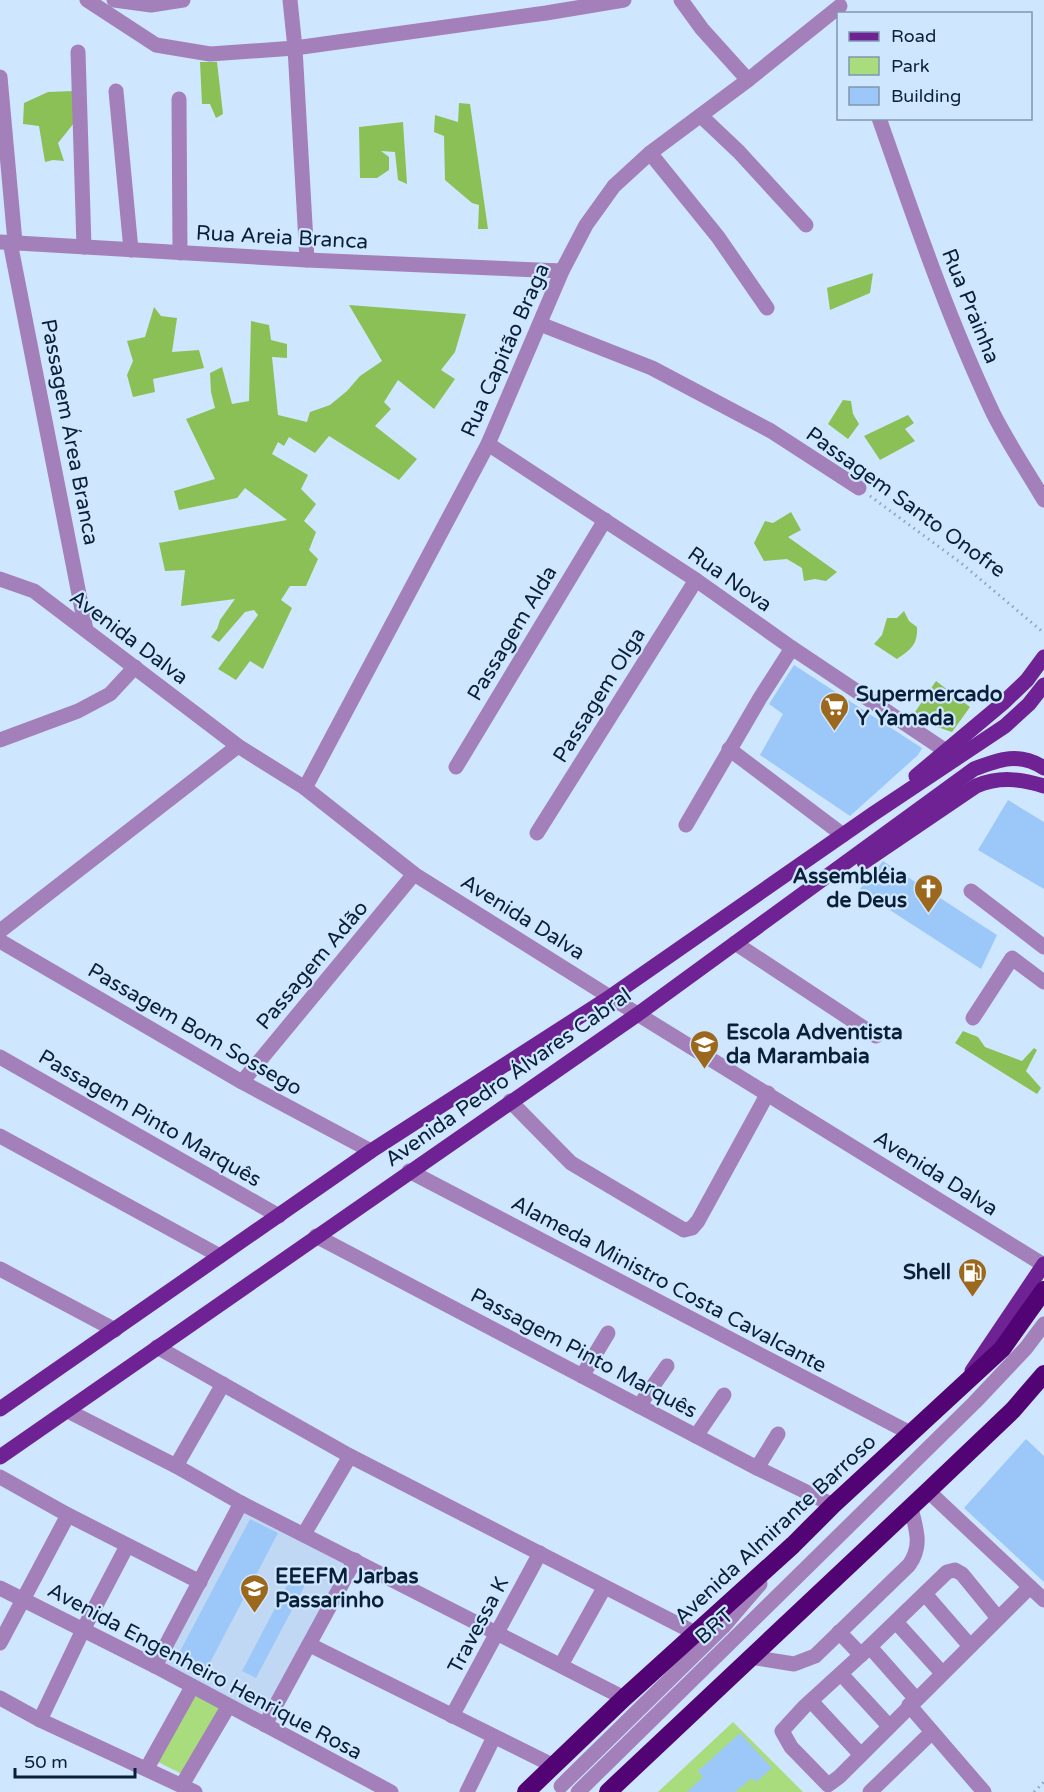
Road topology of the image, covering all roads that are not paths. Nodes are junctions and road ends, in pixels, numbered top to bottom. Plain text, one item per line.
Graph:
1 (87, 0) edge
2 (114, 0) edge
3 (183, 0) edge
4 (290, 0) edge
5 (624, 0) edge
6 (681, 0) edge
7 (841, 6) edge
8 (295, 48) junction
9 (78, 52) dead end
10 (0, 77) edge
11 (748, 80) junction
12 (116, 91) dead end
13 (179, 99) dead end
14 (701, 116) junction
15 (880, 120) edge
16 (650, 153) junction
17 (806, 225) dead end
18 (8, 242) edge
19 (84, 247) junction
20 (131, 250) junction
21 (180, 253) junction
22 (307, 261) junction
23 (562, 271) junction
24 (767, 308) dead end
25 (540, 324) junction
26 (488, 444) junction
27 (859, 488) road end
28 (1044, 500) edge
29 (605, 520) junction
30 (0, 579) edge
31 (696, 580) junction
32 (86, 630) junction
33 (792, 648) junction
34 (1044, 657) edge
35 (135, 667) junction
36 (1044, 685) edge
37 (0, 740) edge
38 (238, 746) junction
39 (729, 750) junction
40 (946, 751) junction
41 (456, 767) dead end
42 (1044, 768) edge
43 (1044, 786) edge
44 (304, 788) junction
45 (873, 814) junction
46 (686, 825) dead end
47 (537, 833) dead end
48 (843, 835) junction
49 (414, 874) junction
50 (816, 886) junction
51 (971, 891) dead end
52 (0, 931) edge
53 (0, 941) edge
54 (735, 943) junction
55 (1044, 947) edge
56 (1044, 982) edge
57 (610, 997) junction
58 (638, 1014) junction
59 (973, 1018) dead end
60 (876, 1036) dead end
61 (0, 1057) edge
62 (242, 1082) junction
63 (768, 1093) junction
64 (510, 1101) junction
65 (0, 1136) edge
66 (371, 1151) junction
67 (409, 1171) junction
68 (279, 1216) junction
69 (316, 1236) junction
70 (220, 1256) junction
71 (1044, 1264) edge
72 (0, 1269) edge
73 (1044, 1290) edge
74 (1044, 1324) edge
75 (115, 1330) junction
76 (608, 1333) dead end
77 (157, 1347) junction
78 (667, 1366) dead end
79 (1044, 1374) edge
80 (582, 1376) junction
81 (223, 1384) junction
82 (963, 1384) junction
83 (724, 1395) dead end
84 (639, 1406) junction
85 (0, 1409) edge
86 (68, 1410) junction
87 (910, 1433) junction
88 (778, 1434) dead end
89 (696, 1436) junction
90 (350, 1456) junction
91 (0, 1457) edge
92 (176, 1466) junction
93 (758, 1468) junction
94 (0, 1477) edge
95 (928, 1491) junction
96 (241, 1503) junction
97 (833, 1505) junction
98 (911, 1508) junction
99 (68, 1515) junction
100 (304, 1534) junction
101 (793, 1545) junction
102 (127, 1546) junction
103 (540, 1553) junction
104 (355, 1560) junction
105 (200, 1582) junction
106 (1030, 1587) junction
107 (0, 1588) edge
108 (604, 1588) junction
109 (925, 1594) junction
110 (23, 1600) junction
111 (1044, 1600) edge
112 (758, 1615) junction
113 (998, 1618) junction
114 (896, 1622) junction
115 (83, 1630) junction
116 (839, 1632) junction
117 (695, 1633) junction
118 (496, 1635) junction
119 (0, 1643) edge
120 (310, 1645) junction
121 (970, 1646) junction
122 (866, 1651) junction
123 (750, 1657) junction
124 (561, 1665) junction
125 (155, 1666) junction
126 (942, 1673) junction
127 (841, 1674) junction
128 (192, 1687) junction
129 (0, 1698) edge
130 (624, 1698) junction
131 (811, 1701) junction
132 (913, 1702) junction
133 (228, 1707) junction
134 (452, 1716) junction
135 (40, 1720) junction
136 (266, 1725) junction
137 (889, 1726) junction
138 (932, 1732) junction
139 (494, 1737) junction
140 (861, 1755) junction
141 (554, 1766) junction
142 (147, 1768) junction
143 (188, 1789) edge
144 (558, 1789) edge
145 (391, 1792) edge
146 (467, 1792) edge
147 (526, 1792) edge
148 (578, 1792) edge
149 (608, 1792) edge
150 (870, 1792) edge
151 (984, 1792) edge

1 - 8 street
2 - 3 street
4 - 8 street
5 - 8 street
6 - 11 street
7 - 11 street, Rua Capitão Braga
8 - 22 street
9 - 19 street
10 - 18 street, Passagem Área Branca
11 - 14 street, Rua Capitão Braga
12 - 20 street
13 - 21 street
14 - 16 street, Rua Capitão Braga
14 - 17 street
15 - 28 street, Rua Prainha
16 - 23 street, Rua Capitão Braga
16 - 24 street
18 - 19 street, Rua Areia Branca
18 - 32 street, Passagem Área Branca
19 - 20 street, Rua Areia Branca
20 - 21 street, Rua Areia Branca
21 - 22 street, Rua Areia Branca
22 - 23 street, Rua Areia Branca
23 - 25 street, Rua Capitão Braga
25 - 26 street, Rua Capitão Braga
25 - 27 street, Passagem Santo Onofre
26 - 29 street, Rua Nova
26 - 44 street, Rua Capitão Braga
29 - 31 street, Rua Nova
29 - 41 street, Passagem Alda
30 - 32 street, Avenida Dalva
31 - 33 street, Rua Nova
31 - 47 street, Passagem Olga
32 - 35 street, Avenida Dalva
33 - 39 street
33 - 40 street, Rua Nova
34 - 40 main road
35 - 37 street
35 - 38 street, Avenida Dalva
36 - 45 main road
38 - 44 street, Avenida Dalva
38 - 52 street
39 - 46 street
39 - 48 street
40 - 45 main road
42 - 50 main road, Avenida Pedro Álvares Cabral
43 - 50 main road
44 - 49 street, Avenida Dalva
45 - 48 main road, Avenida Pedro Álvares Cabral
48 - 57 main road, Avenida Pedro Álvares Cabral
49 - 57 street, Avenida Dalva
49 - 62 street, Passagem Adão
50 - 54 main road, Avenida Pedro Álvares Cabral
51 - 55 street
53 - 62 street, Passagem Bom Sossego
54 - 58 main road, Avenida Pedro Álvares Cabral
54 - 60 street
56 - 59 street
57 - 58 street, Avenida Dalva
57 - 66 main road, Avenida Pedro Álvares Cabral
58 - 63 street, Avenida Dalva
58 - 64 main road, Avenida Pedro Álvares Cabral
61 - 68 street, Passagem Pinto Marquês
62 - 66 street, Passagem Bom Sossego
63 - 64 street
63 - 71 street, Avenida Dalva
64 - 67 main road, Avenida Pedro Álvares Cabral
65 - 70 street
66 - 68 main road, Avenida Pedro Álvares Cabral
67 - 69 main road, Avenida Pedro Álvares Cabral
67 - 87 street, Alameda Ministro Costa Cavalcante
68 - 70 main road, Avenida Pedro Álvares Cabral
69 - 77 main road, Avenida Pedro Álvares Cabral
69 - 80 street, Passagem Pinto Marquês
70 - 75 main road, Avenida Pedro Álvares Cabral
71 - 82 main road
72 - 75 street
73 - 82 highway, Avenida Almirante Barroso
74 - 112 street
75 - 85 main road, Avenida Pedro Álvares Cabral
76 - 80 street
77 - 81 street
77 - 86 main road, Avenida Pedro Álvares Cabral
78 - 84 street
79 - 95 highway
80 - 84 street, Passagem Pinto Marquês
81 - 90 street
81 - 92 street
82 - 87 highway, Avenida Almirante Barroso
83 - 89 street
84 - 89 street, Passagem Pinto Marquês
86 - 91 main road, Avenida Pedro Álvares Cabral
86 - 92 street
87 - 97 highway, Avenida Almirante Barroso
88 - 93 street
89 - 93 street, Passagem Pinto Marquês
90 - 100 street
90 - 103 street
92 - 96 street
93 - 97 street, Passagem Pinto Marquês
94 - 99 street
95 - 98 highway
95 - 106 street
96 - 100 street
96 - 105 street
97 - 101 highway, Avenida Almirante Barroso
98 - 116 street
98 - 123 highway
99 - 102 street
99 - 110 street
100 - 104 street
101 - 117 highway, Avenida Almirante Barroso
101 - 144 street, BRT
102 - 105 street
102 - 115 street
103 - 108 street
103 - 118 street, Travessa K
104 - 118 street
104 - 120 street
105 - 125 street
106 - 111 street
106 - 113 street
107 - 110 street, Avenida Engenheiro Henrique Rosa
108 - 117 street
108 - 124 street
109 - 113 street
109 - 114 street
109 - 121 street
110 - 115 street, Avenida Engenheiro Henrique Rosa
110 - 119 street
112 - 144 street, BRT
112 - 148 street, BRT
113 - 121 street
114 - 122 street
114 - 126 street
115 - 125 street, Avenida Engenheiro Henrique Rosa
115 - 135 street
116 - 122 street
116 - 123 street
117 - 130 highway, Avenida Almirante Barroso
118 - 124 street
118 - 134 street, Travessa K
120 - 134 street
120 - 136 street
121 - 126 street
122 - 127 street
122 - 132 street
123 - 149 highway
124 - 130 street
125 - 128 street, Avenida Engenheiro Henrique Rosa
126 - 132 street
127 - 131 street
127 - 137 street
128 - 133 street, Avenida Engenheiro Henrique Rosa
128 - 142 street
129 - 135 street
130 - 141 highway, Avenida Almirante Barroso
131 - 140 street
131 - 140 street
132 - 137 street
132 - 138 street
133 - 136 street, Avenida Engenheiro Henrique Rosa
133 - 143 street
134 - 139 street
135 - 142 street
136 - 145 street, Avenida Engenheiro Henrique Rosa
137 - 140 street
138 - 150 street
138 - 151 street
139 - 141 street
139 - 146 street
141 - 147 highway, Avenida Almirante Barroso
142 - 143 street

